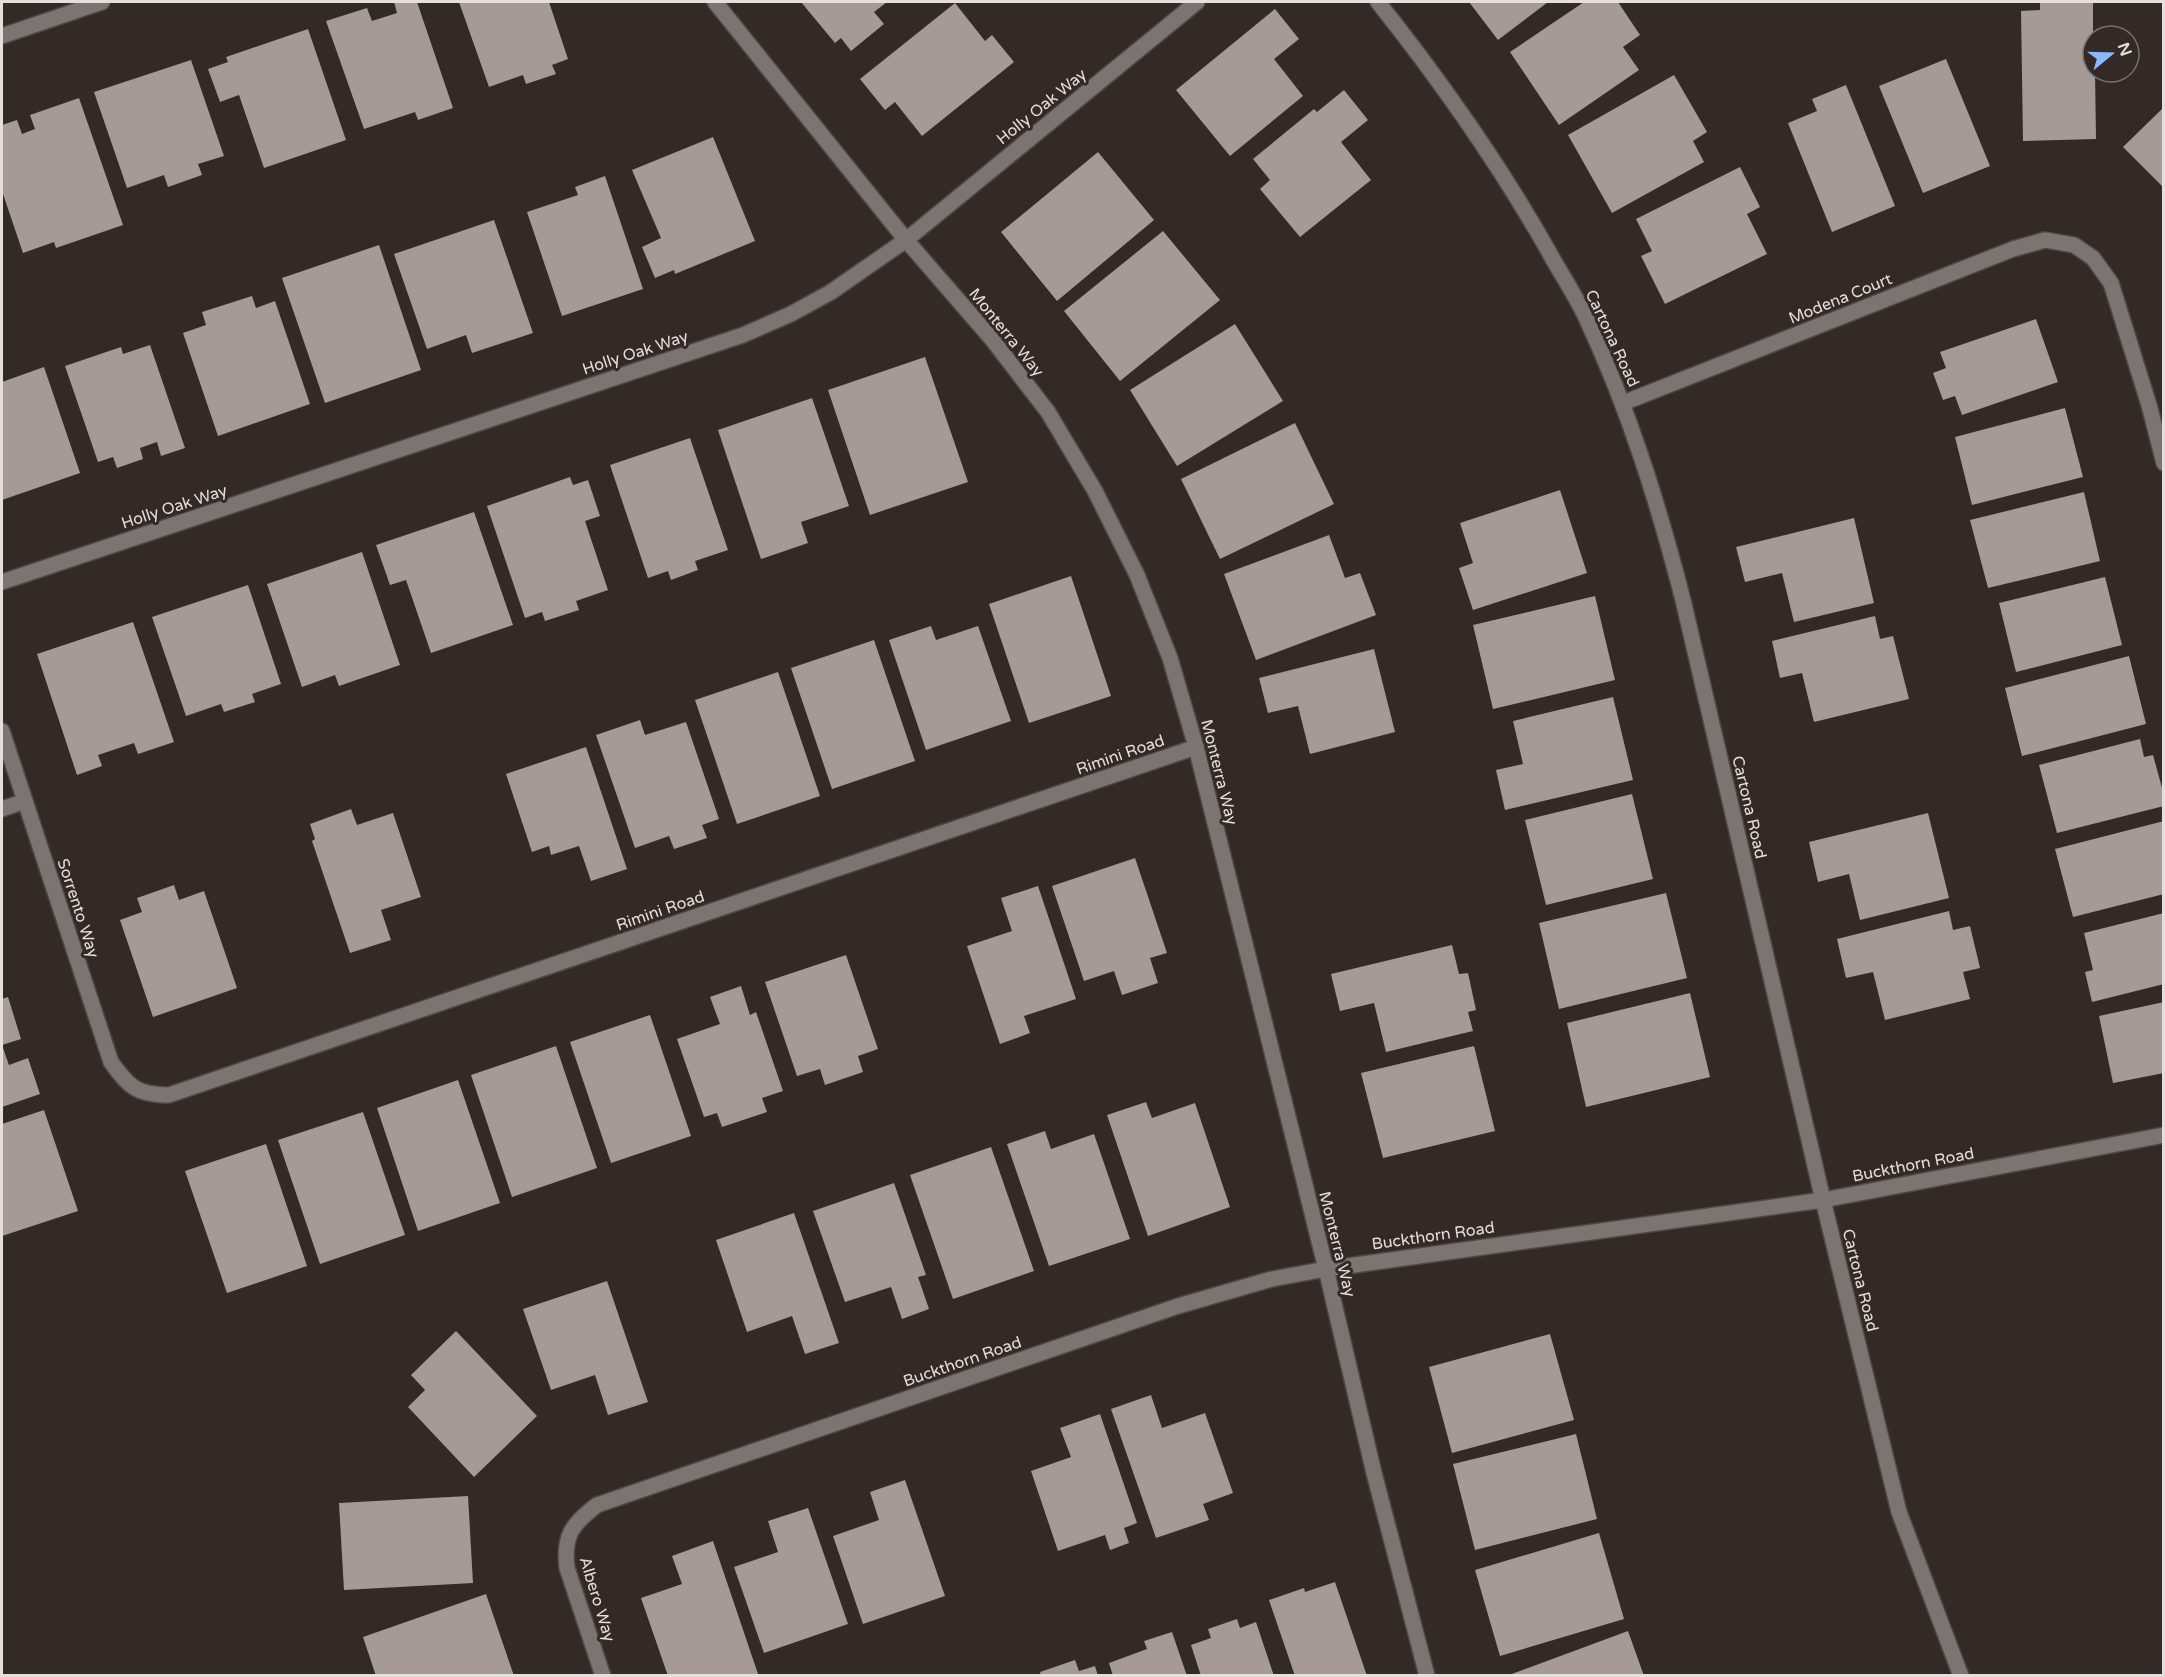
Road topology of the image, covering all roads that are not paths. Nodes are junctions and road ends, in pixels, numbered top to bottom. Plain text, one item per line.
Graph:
1 (102, 2) edge
2 (715, 2) edge
3 (1197, 2) edge
4 (1378, 2) edge
5 (2, 36) edge
6 (906, 240) junction
7 (1623, 403) junction
8 (2163, 463) edge
9 (2, 582) edge
10 (2, 731) edge
11 (1196, 747) junction
12 (25, 801) junction
13 (2, 809) edge
14 (134, 1089) joint
15 (2163, 1135) edge
16 (1823, 1200) junction
17 (1326, 1269) junction
18 (570, 1533) joint
19 (603, 1676) edge
20 (1427, 1676) edge
21 (1961, 1676) edge

1 - 5 street
2 - 6 street, Monterra Way
3 - 6 street, Holly Oak Way
4 - 7 street, Cartona Road
6 - 9 street, Holly Oak Way
6 - 11 street, Monterra Way
7 - 8 street, Modena Court
7 - 16 street, Cartona Road
10 - 12 street, Sorrento Way
11 - 14 street, Rimini Road
11 - 17 street, Monterra Way
12 - 13 street
12 - 14 street, Sorrento Way
15 - 16 street, Buckthorn Road
16 - 17 street, Buckthorn Road
16 - 21 street, Cartona Road
17 - 18 street, Buckthorn Road
17 - 20 street, Monterra Way
18 - 19 street, Albero Way

